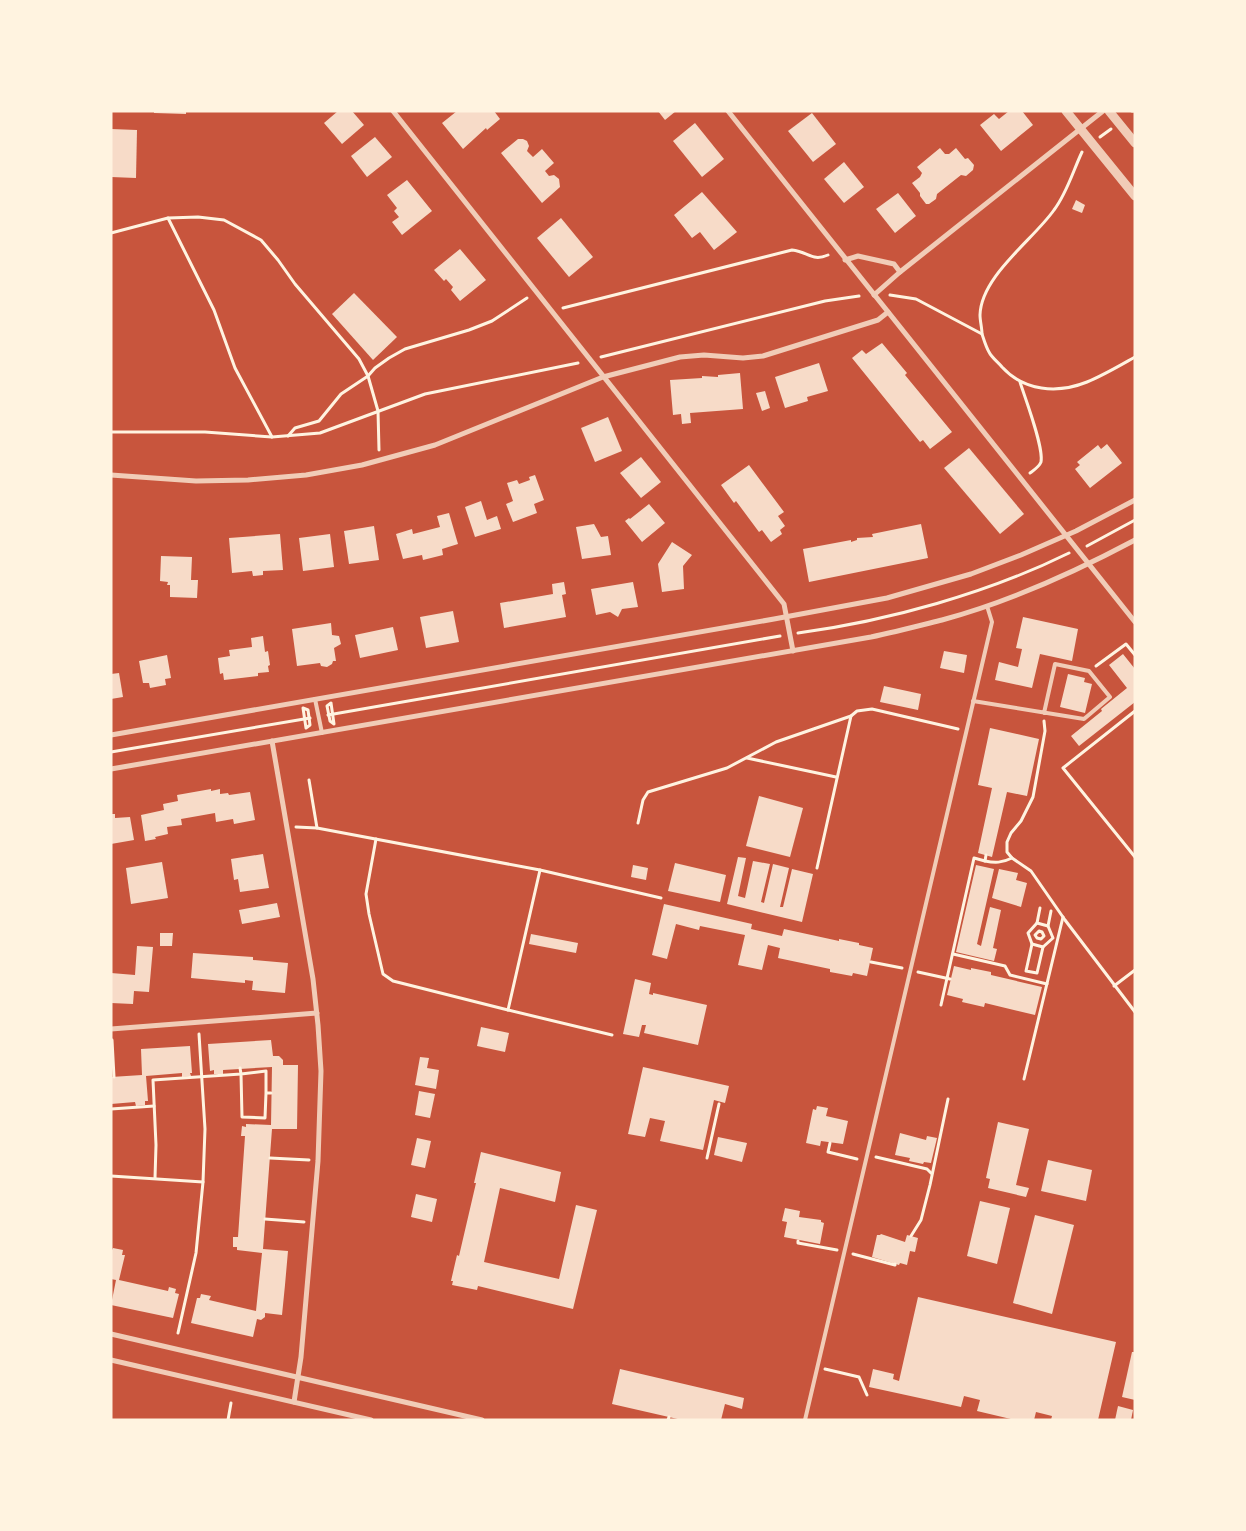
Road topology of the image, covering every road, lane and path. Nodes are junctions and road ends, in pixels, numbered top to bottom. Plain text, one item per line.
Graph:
1 (393, 111) edge
2 (728, 111) edge
3 (1066, 111) edge
4 (1103, 111) edge
5 (1109, 111) edge
6 (1115, 125) dead end
7 (1080, 130) junction
8 (1099, 138) dead end
9 (1135, 143) edge
10 (1082, 152) dead end
11 (1135, 196) edge
12 (168, 218) junction
13 (111, 233) edge
14 (828, 255) dead end
15 (845, 260) junction
16 (900, 272) junction
17 (889, 294) dead end
18 (874, 295) junction
19 (860, 296) dead end
20 (527, 298) dead end
21 (563, 308) dead end
22 (888, 312) junction
23 (982, 334) junction
24 (601, 357) dead end
25 (1135, 357) edge
26 (578, 363) dead end
27 (368, 376) junction
28 (603, 377) junction
29 (1020, 382) junction
30 (378, 411) junction
31 (111, 432) edge
32 (288, 436) junction
33 (272, 437) junction
34 (380, 460) junction
35 (1030, 473) dead end
36 (111, 475) edge
37 (1135, 500) edge
38 (1135, 520) edge
39 (1065, 536) junction
40 (1135, 540) edge
41 (1088, 546) dead end
42 (1062, 550) dead end
43 (1066, 555) junction
44 (1069, 559) dead end
45 (1088, 564) junction
46 (987, 606) junction
47 (786, 617) junction
48 (1135, 622) edge
49 (776, 631) dead end
50 (801, 632) dead end
51 (792, 651) junction
52 (1135, 656) edge
53 (1090, 671) junction
54 (315, 699) junction
55 (973, 701) junction
56 (329, 704) dead end
57 (305, 708) dead end
58 (1135, 711) edge
59 (1044, 713) junction
60 (331, 714) junction
61 (850, 716) junction
62 (307, 718) junction
63 (333, 724) dead end
64 (308, 728) dead end
65 (966, 731) junction
66 (322, 733) junction
67 (111, 735) edge
68 (272, 741) junction
69 (111, 752) edge
70 (747, 758) junction
71 (111, 770) edge
72 (836, 777) junction
73 (309, 780) dead end
74 (638, 823) dead end
75 (288, 828) junction
76 (317, 828) junction
77 (376, 839) junction
78 (986, 855) dead end
79 (1135, 857) edge
80 (1012, 858) junction
81 (985, 861) junction
82 (817, 868) dead end
83 (540, 870) junction
84 (661, 898) dead end
85 (1040, 908) dead end
86 (1051, 911) dead end
87 (1063, 917) junction
88 (1037, 924) junction
89 (1048, 926) junction
90 (1028, 933) junction
91 (1053, 938) junction
92 (1032, 944) junction
93 (1043, 947) junction
94 (953, 954) junction
95 (871, 962) dead end
96 (876, 963) dead end
97 (1135, 970) edge
98 (1047, 984) junction
99 (1114, 986) junction
100 (941, 1005) dead end
101 (508, 1010) junction
102 (1135, 1012) edge
103 (317, 1014) junction
104 (111, 1029) edge
105 (199, 1034) dead end
106 (612, 1035) dead end
107 (112, 1040) edge
108 (240, 1068) dead end
109 (241, 1074) junction
110 (201, 1076) junction
111 (114, 1077) dead end
112 (1024, 1079) dead end
113 (266, 1093) junction
114 (271, 1093) dead end
115 (948, 1099) dead end
116 (719, 1104) dead end
117 (154, 1106) junction
118 (111, 1109) edge
119 (830, 1143) dead end
120 (867, 1156) junction
121 (270, 1158) dead end
122 (707, 1158) dead end
123 (318, 1161) junction
124 (865, 1161) junction
125 (932, 1174) junction
126 (111, 1176) edge
127 (154, 1178) junction
128 (202, 1182) junction
129 (265, 1219) dead end
130 (313, 1222) junction
131 (911, 1236) dead end
132 (798, 1241) dead end
133 (805, 1244) dead end
134 (178, 1333) dead end
135 (111, 1334) edge
136 (111, 1360) edge
137 (817, 1368) junction
138 (298, 1378) junction
139 (867, 1395) dead end
140 (294, 1402) junction
141 (231, 1403) dead end
142 (228, 1420) edge
143 (371, 1420) edge
144 (482, 1420) edge
145 (805, 1420) edge

1 - 28 street
2 - 15 street
3 - 7 street
4 - 7 street
5 - 9 street
6 - 8 path
7 - 11 street
7 - 16 street
10 - 23 path
12 - 13 path
12 - 27 path
12 - 33 path
14 - 21 path
15 - 16 street
15 - 18 street
16 - 18 street
17 - 23 path
18 - 22 street
19 - 24 path
20 - 27 path
22 - 28 street
22 - 39 street
23 - 29 path
25 - 29 path
26 - 30 path
27 - 30 path
27 - 32 path
28 - 34 street
28 - 47 street
29 - 35 path
30 - 32 path
30 - 34 path
31 - 33 path
32 - 33 path
34 - 36 street
37 - 39 street
38 - 41 path
39 - 45 street
39 - 47 street
40 - 45 street
42 - 43 path
43 - 44 path
43 - 50 path
45 - 46 street
45 - 48 street
46 - 51 street
46 - 55 lane
47 - 51 street
47 - 54 street
49 - 60 path
51 - 66 street
52 - 53 path
53 - 59 lane
53 - 59 lane
54 - 66 lane
54 - 67 street
55 - 59 lane
55 - 65 lane
56 - 60 path
57 - 62 path
58 - 79 path
59 - 80 path
60 - 63 path
61 - 65 path
61 - 70 path
61 - 72 path
62 - 64 path
62 - 69 path
65 - 120 lane
66 - 68 street
68 - 71 street
68 - 75 street
70 - 72 path
70 - 74 path
72 - 82 path
73 - 76 path
75 - 76 path
75 - 103 street
76 - 77 path
77 - 83 path
77 - 101 path
78 - 81 path
80 - 81 path
80 - 87 path
81 - 94 path
83 - 84 path
83 - 101 path
85 - 88 path
86 - 89 path
87 - 98 path
87 - 99 path
88 - 89 path
88 - 90 path
89 - 91 path
90 - 91 path
90 - 92 path
91 - 93 path
92 - 93 path
92 - 93 path
94 - 98 path
94 - 100 path
95 - 96 path
97 - 99 path
98 - 112 path
99 - 102 path
101 - 106 path
103 - 104 street
103 - 123 street
105 - 110 path
107 - 111 path
108 - 109 path
109 - 110 path
109 - 113 path
109 - 113 path
110 - 117 path
110 - 128 path
113 - 114 path
115 - 125 path
116 - 122 path
117 - 118 path
117 - 127 path
119 - 124 path
120 - 124 lane
120 - 125 path
121 - 123 path
123 - 130 street
124 - 137 lane
125 - 131 path
126 - 127 path
127 - 128 path
128 - 134 path
129 - 130 path
130 - 138 street
132 - 133 path
135 - 138 street
136 - 140 street
137 - 139 path
137 - 145 lane
138 - 140 street
138 - 144 street
140 - 143 street
141 - 142 path

